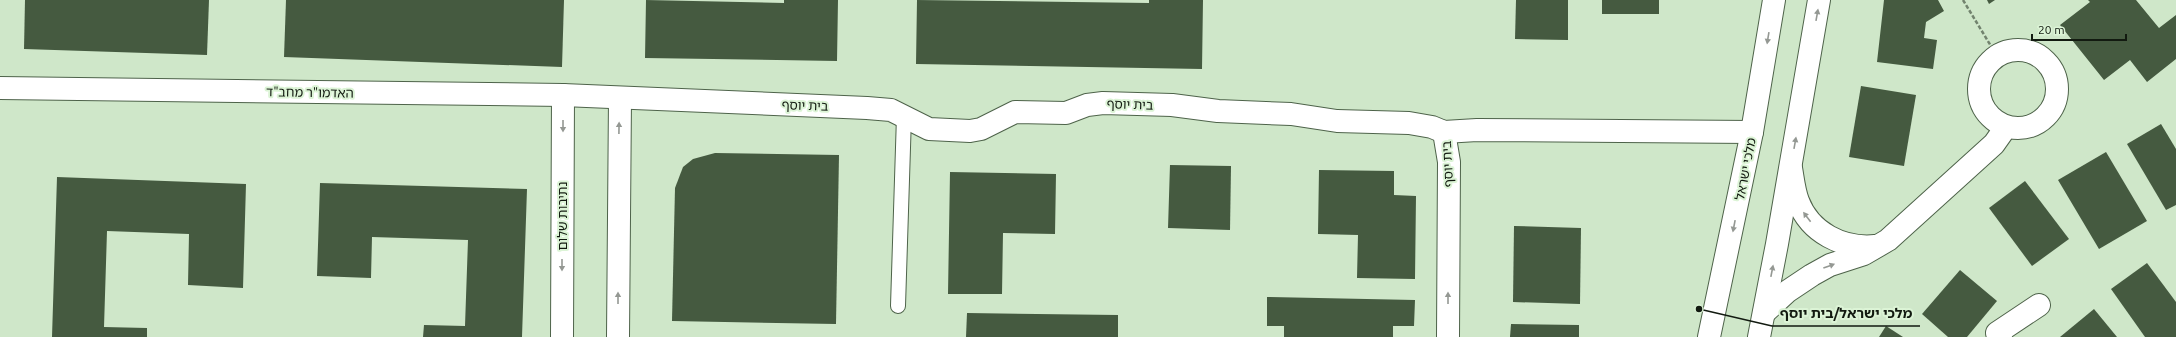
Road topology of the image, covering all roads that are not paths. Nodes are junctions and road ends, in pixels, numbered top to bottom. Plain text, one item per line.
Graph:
1 (1774, 0) edge
2 (1819, 0) edge
3 (0, 88) edge
4 (563, 95) junction
5 (620, 98) junction
6 (904, 116) junction
7 (2006, 126) junction
8 (1444, 132) junction
9 (1752, 132) junction
10 (1790, 168) junction
11 (1878, 246) junction
12 (2040, 305) dead end
13 (898, 306) dead end
14 (1764, 313) junction
15 (562, 337) edge
16 (618, 337) edge
17 (1448, 337) edge
18 (1709, 337) edge
19 (1759, 337) edge
20 (2001, 337) edge

1 -> 9 street, מלכי ישראל
10 -> 2 street
3 - 4 street, האדמו"ר מחב"ד
4 - 5 street, האדמו"ר מחב"ד
4 -> 15 street, נתיבות שלום
5 - 6 street, בית יוסף
16 -> 5 street
6 - 8 street, בית יוסף
6 - 13 lane
7 - 7 street
7 - 11 street
8 - 9 street
17 -> 8 street, בית יוסף
9 -> 18 street, מלכי ישראל
11 -> 10 street
14 -> 10 street
14 -> 11 street
12 - 20 street
14 - 19 street

